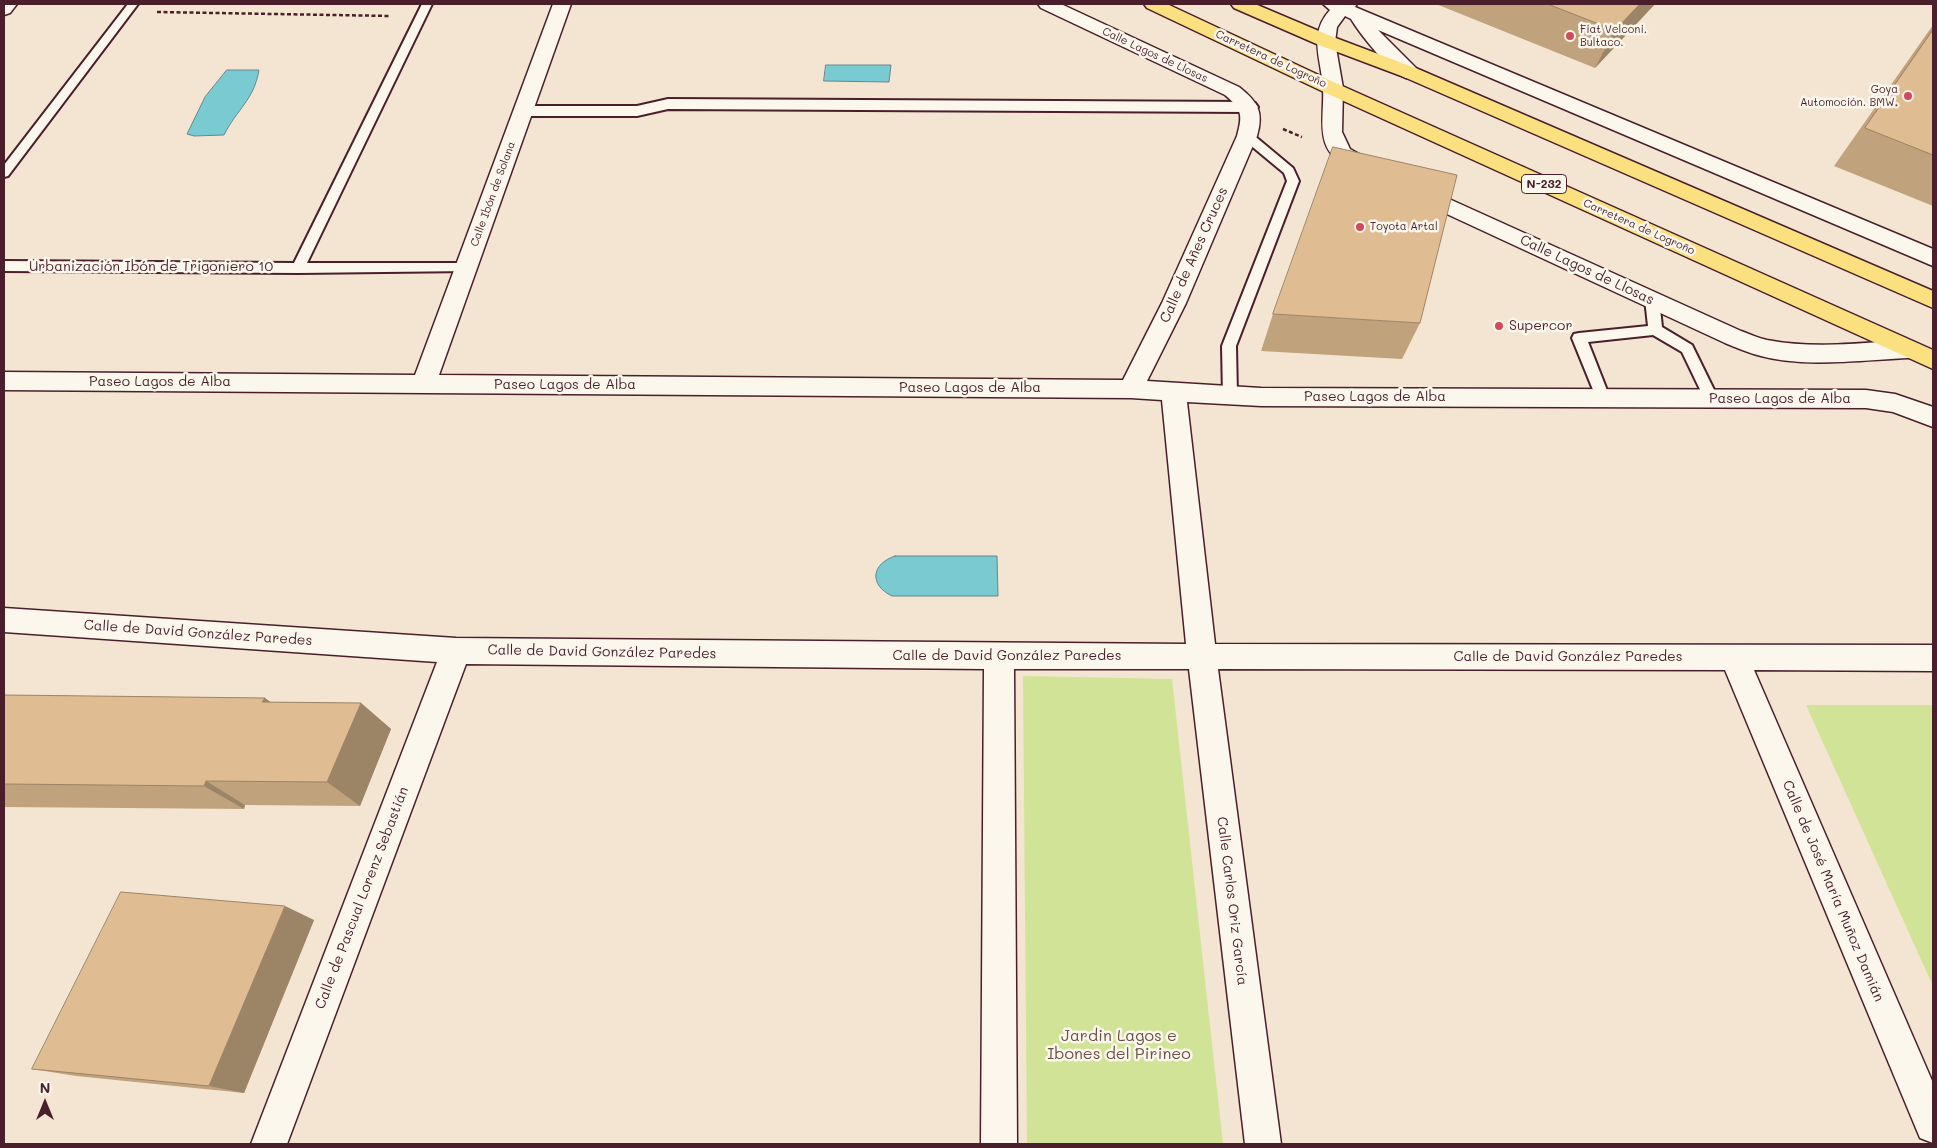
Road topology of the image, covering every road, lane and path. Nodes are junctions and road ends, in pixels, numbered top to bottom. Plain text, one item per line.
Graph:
1 (8, 4) edge
2 (427, 4) edge
3 (562, 4) edge
4 (1047, 4) edge
5 (1152, 4) edge
6 (1240, 4) edge
7 (1345, 7) edge
8 (130, 8) edge
9 (4, 9) edge
10 (421, 16) junction
11 (1326, 41) junction
12 (1411, 73) junction
13 (1333, 89) junction
14 (523, 111) junction
15 (1249, 121) junction
16 (4, 173) edge
17 (1933, 258) edge
18 (4, 266) edge
19 (298, 268) junction
20 (466, 268) junction
21 (1652, 300) junction
22 (1933, 300) edge
23 (1655, 330) junction
24 (1908, 349) junction
25 (1933, 360) edge
26 (4, 381) edge
27 (424, 384) junction
28 (1131, 389) junction
29 (1174, 393) junction
30 (1230, 396) junction
31 (1603, 398) junction
32 (1711, 398) junction
33 (1933, 417) edge
34 (4, 620) edge
35 (456, 651) junction
36 (999, 656) junction
37 (1202, 657) junction
38 (1734, 657) junction
39 (1933, 658) edge
40 (1933, 1125) edge
41 (269, 1144) edge
42 (999, 1144) edge
43 (1263, 1144) edge

1 - 9 street
2 - 10 lane
3 - 14 street, Calle Ibón de Solana
4 - 15 street, Calle Lagos de Llosas
5 - 13 highway, Carretera de Logroño / N-232
6 - 11 highway
7 - 11 street
7 - 12 street
7 - 17 street
8 - 10 path
8 - 16 lane
10 - 19 lane
11 - 12 highway
11 - 13 street, Calle Lagos de Llosas
12 - 22 highway
13 - 21 street, Calle Lagos de Llosas
13 - 24 highway, Carretera de Logroño / N-232
14 - 15 street
14 - 20 street, Calle Ibón de Solana
15 - 28 street, Calle de Añes Cruces
15 - 30 lane
18 - 19 lane, Urbanización Ibón de Trigoniero 10
19 - 20 lane, Urbanización Ibón de Trigoniero 10
20 - 27 street, Calle Ibón de Solana
21 - 23 lane
21 - 24 street, Calle Lagos de Llosas
23 - 31 lane
23 - 32 lane
24 - 25 highway, Carretera de Logroño / N-232
26 - 27 street, Paseo Lagos de Alba
27 - 28 street, Paseo Lagos de Alba
28 - 29 street, Paseo Lagos de Alba
29 - 30 street, Paseo Lagos de Alba
29 - 37 street
30 - 31 street, Paseo Lagos de Alba
31 - 32 street, Paseo Lagos de Alba
32 - 33 street, Paseo Lagos de Alba
34 - 35 street, Calle de David González Paredes
35 - 36 street, Calle de David González Paredes
35 - 41 street, Calle de Pascual Lorenz Sebastián
36 - 37 street, Calle de David González Paredes
36 - 42 street
37 - 38 street, Calle de David González Paredes
37 - 43 street, Calle Carlos Oriz García
38 - 39 street, Calle de David González Paredes
38 - 40 street, Calle de José María Muñoz Damián

